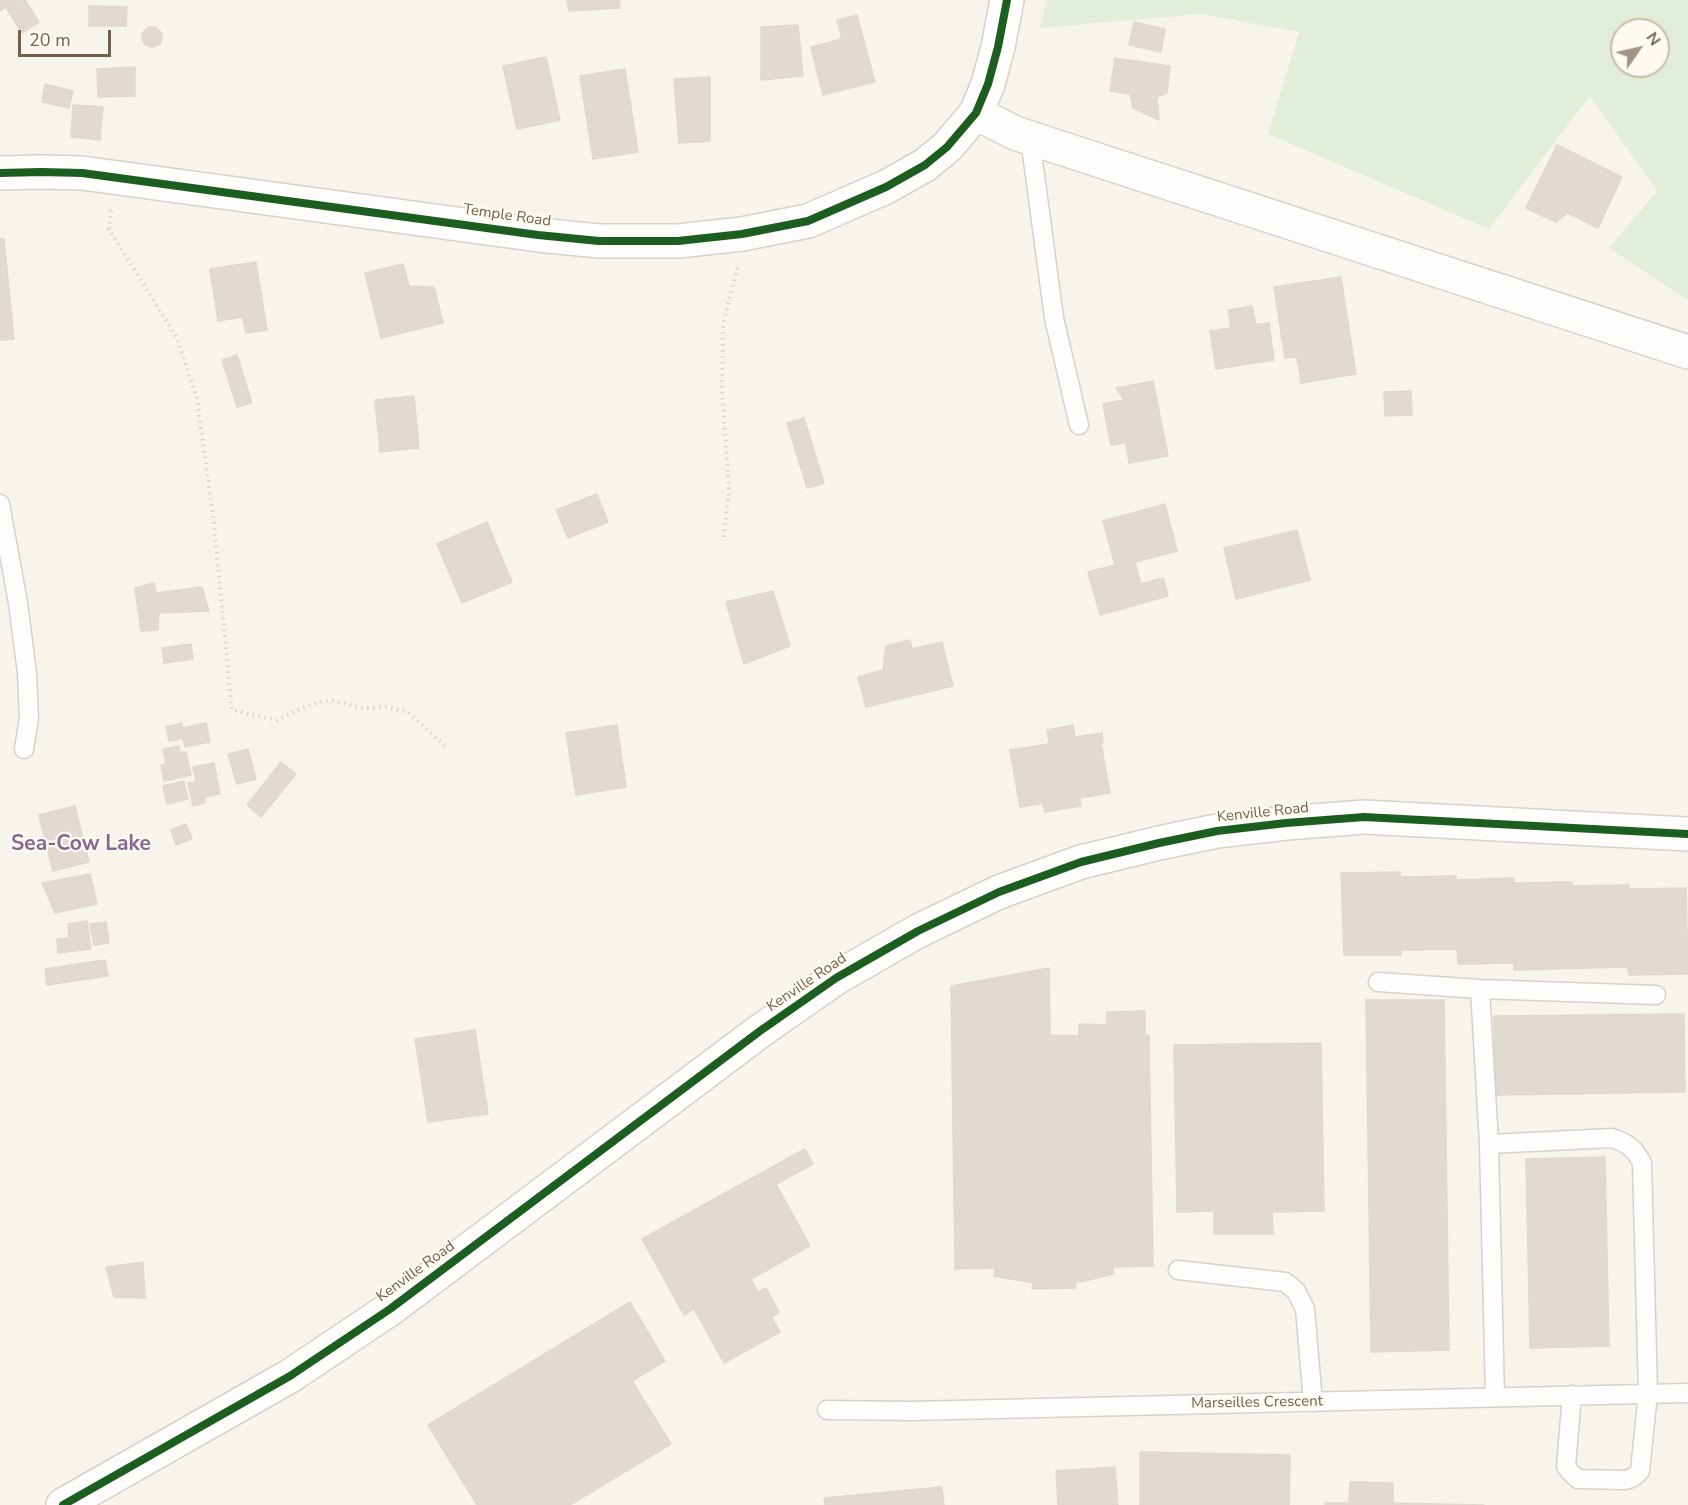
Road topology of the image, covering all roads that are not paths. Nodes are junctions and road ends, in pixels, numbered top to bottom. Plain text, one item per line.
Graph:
1 (1007, 0) edge
2 (976, 113) junction
3 (1030, 138) junction
4 (0, 173) edge
5 (1688, 352) edge
6 (1079, 424) dead end
7 (0, 504) edge
8 (24, 748) dead end
9 (1688, 834) edge
10 (1378, 982) dead end
11 (1480, 989) junction
12 (1656, 995) dead end
13 (1489, 1144) junction
14 (1178, 1270) dead end
15 (1648, 1393) junction
16 (1688, 1393) edge
17 (1572, 1395) junction
18 (1495, 1397) junction
19 (1313, 1402) junction
20 (827, 1410) dead end
21 (63, 1505) edge

1 - 2 street, Temple Road
2 - 3 street
2 - 4 street, Temple Road
3 - 5 street
3 - 6 lane
7 - 8 lane
9 - 21 street, Kenville Road
10 - 11 lane
11 - 12 lane
11 - 13 lane
13 - 15 lane
13 - 18 lane
14 - 19 lane
15 - 16 lane, Marseilles Crescent
15 - 17 lane, Marseilles Crescent
15 - 17 lane
17 - 18 lane, Marseilles Crescent
18 - 19 lane, Marseilles Crescent
19 - 20 lane, Marseilles Crescent

